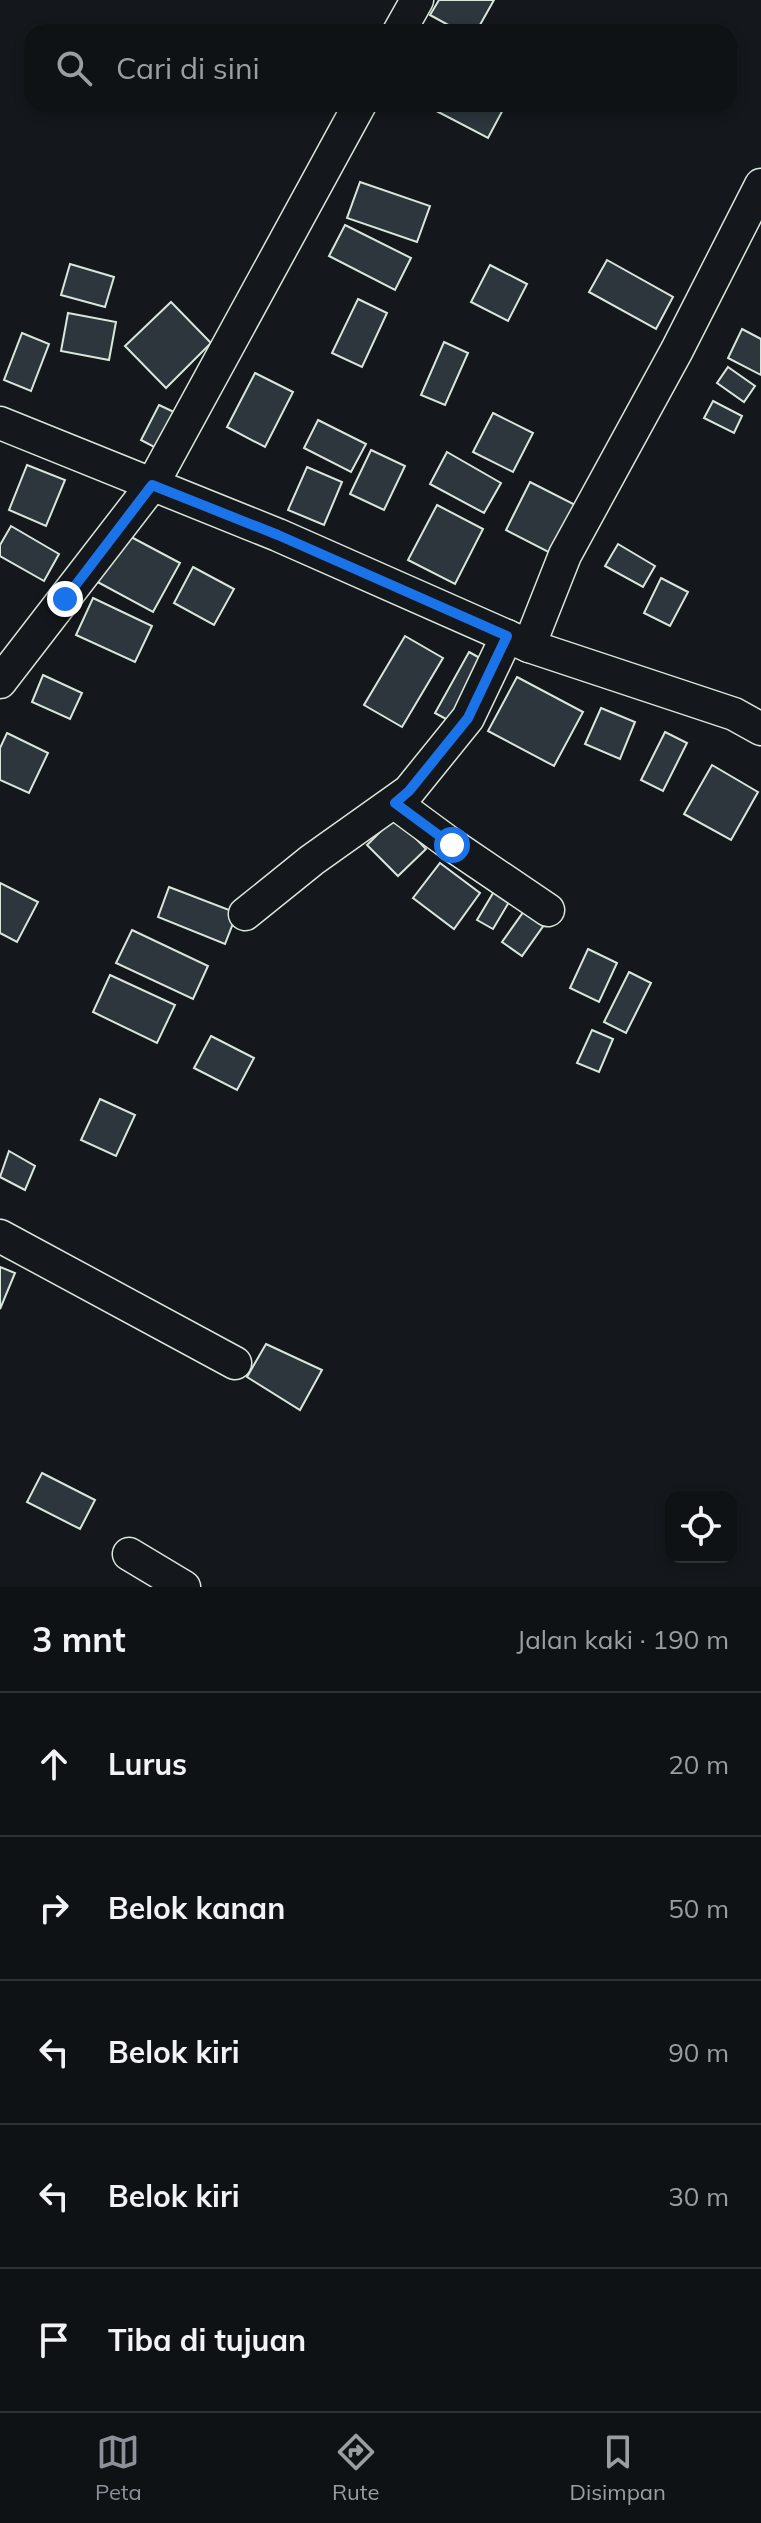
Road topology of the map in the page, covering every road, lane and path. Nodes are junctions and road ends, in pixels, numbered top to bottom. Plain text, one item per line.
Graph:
1 (417, 0) edge
2 (404, 24) edge
3 (356, 112) edge
4 (761, 185) edge
5 (0, 423) edge
6 (152, 485) junction
7 (518, 641) junction
8 (0, 682) edge
9 (761, 729) edge
10 (395, 803) junction
11 (548, 910) dead end
12 (245, 914) dead end
13 (0, 1236) edge
14 (235, 1363) dead end
15 (129, 1554) dead end
16 (184, 1587) edge

1 - 2 street
3 - 6 street
4 - 7 street
5 - 6 street
6 - 7 street
6 - 8 street
7 - 9 street
7 - 10 street
10 - 11 street
10 - 12 street
13 - 14 street
15 - 16 street

